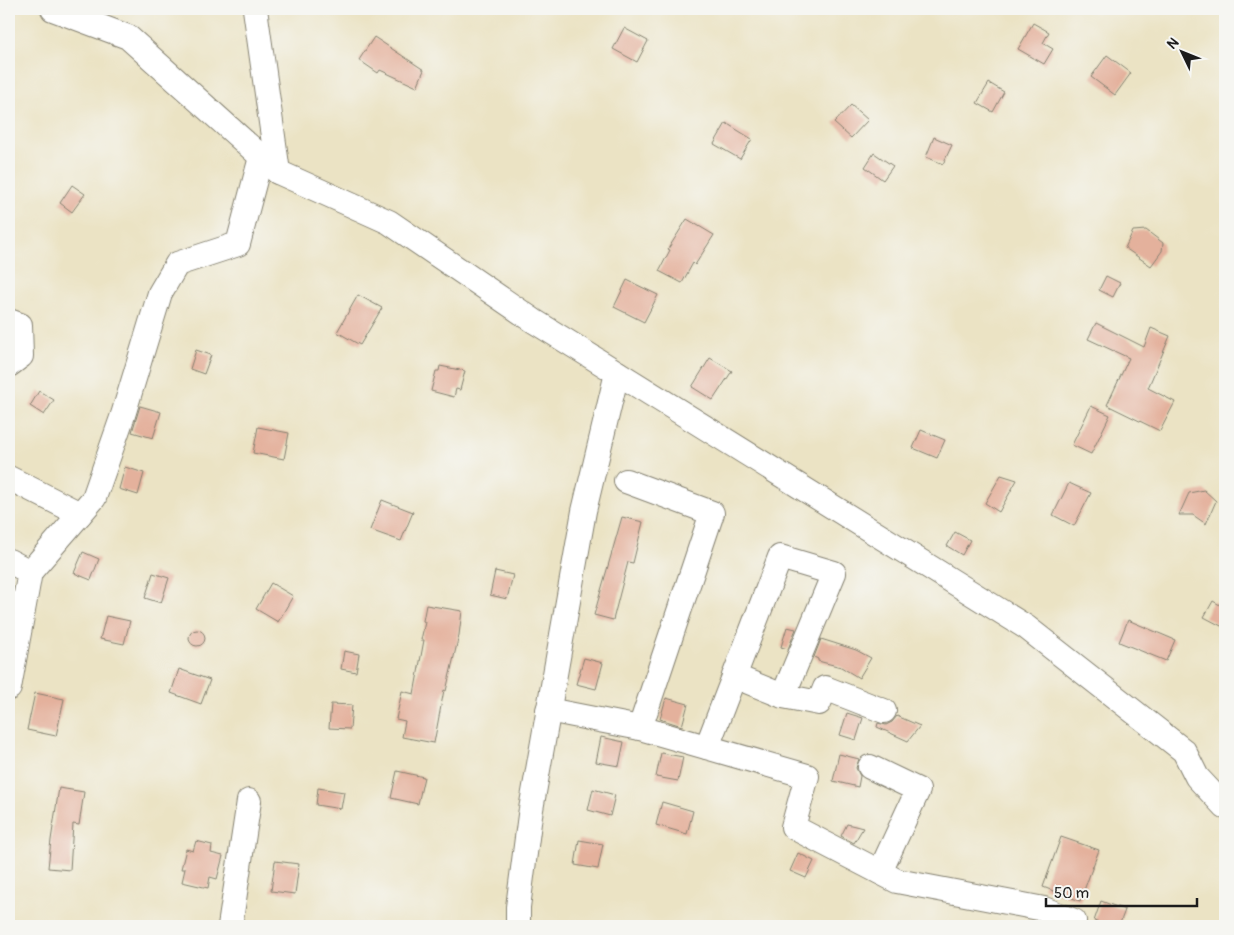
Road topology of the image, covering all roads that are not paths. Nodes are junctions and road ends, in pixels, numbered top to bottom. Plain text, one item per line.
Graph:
1 (53, 9) edge
2 (255, 9) edge
3 (270, 164) junction
4 (9, 321) edge
5 (9, 365) edge
6 (617, 373) junction
7 (9, 478) edge
8 (626, 482) dead end
9 (80, 514) junction
10 (9, 561) edge
11 (30, 572) junction
12 (734, 676) junction
13 (9, 688) edge
14 (783, 696) junction
15 (548, 710) junction
16 (884, 711) dead end
17 (640, 728) junction
18 (707, 747) junction
19 (870, 767) dead end
20 (249, 801) dead end
21 (1225, 807) edge
22 (880, 872) junction
23 (1074, 921) dead end
24 (230, 926) edge
25 (518, 926) edge

1 - 3 street
2 - 3 street
3 - 6 street
3 - 9 street
4 - 5 street
6 - 15 street
6 - 21 street
7 - 9 street
8 - 17 street
9 - 11 street
10 - 11 street
11 - 13 street
12 - 14 street
12 - 14 street
12 - 18 street
14 - 16 street
15 - 17 street
15 - 25 street
17 - 18 street
18 - 22 street
19 - 22 street
20 - 24 street
22 - 23 street

